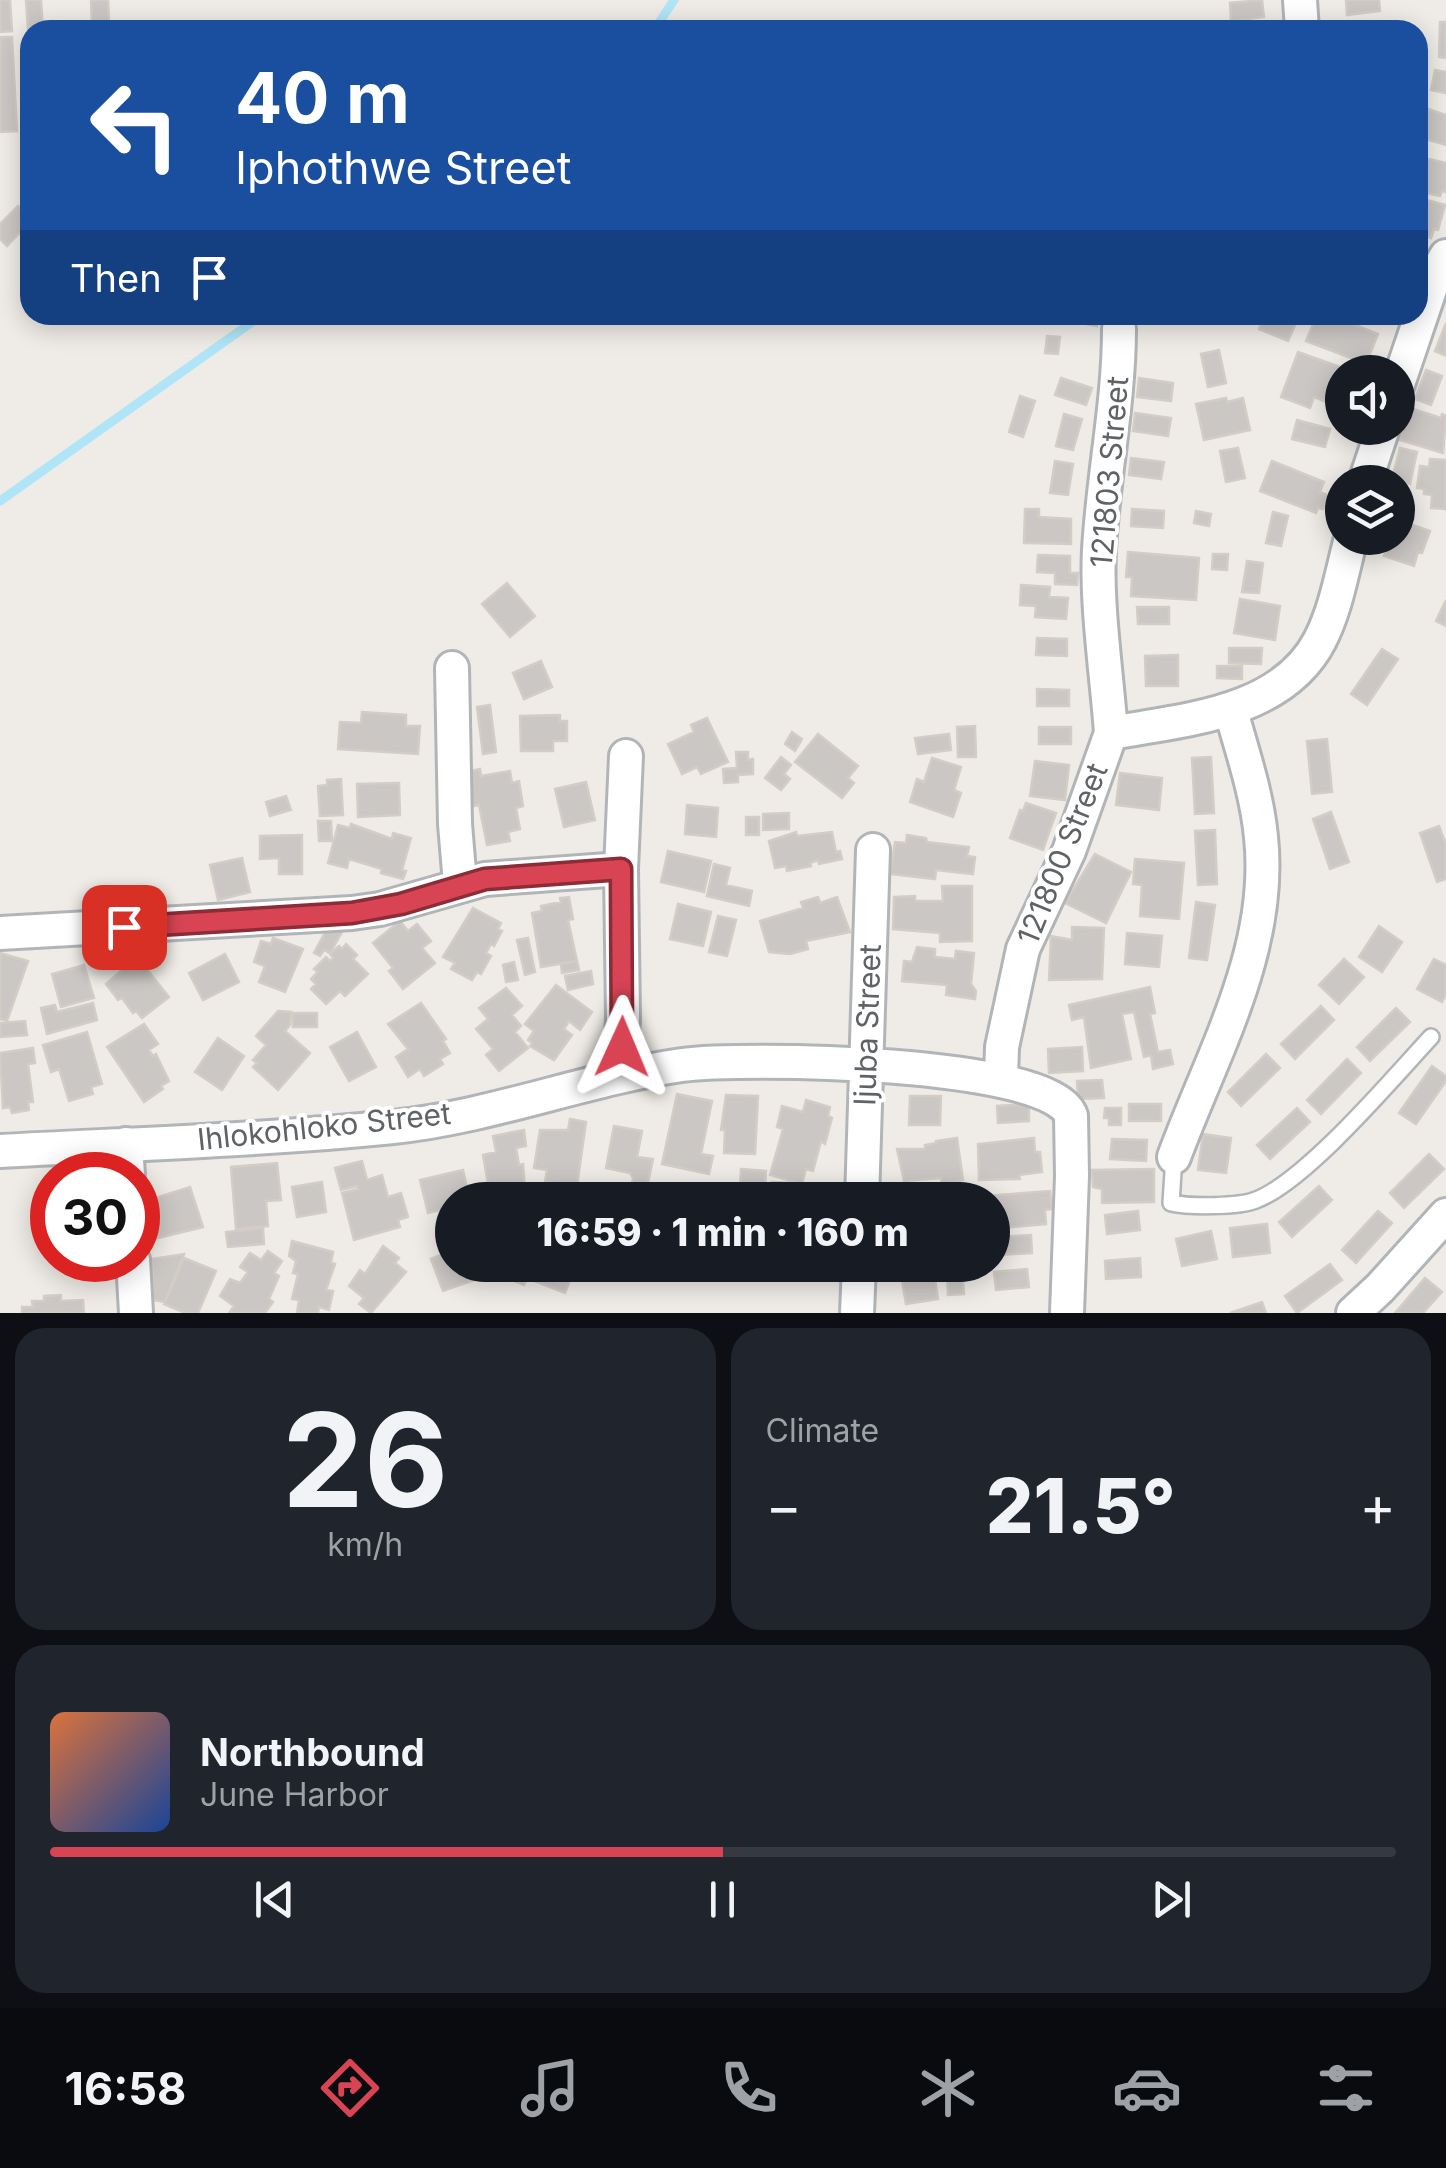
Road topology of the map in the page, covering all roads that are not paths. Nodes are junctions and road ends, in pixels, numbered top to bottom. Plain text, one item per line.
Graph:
1 (1415, 325) edge
2 (1120, 329) dead end
3 (1407, 355) edge
4 (1347, 555) edge
5 (452, 668) dead end
6 (1231, 710) junction
7 (1111, 733) junction
8 (626, 756) dead end
9 (874, 850) dead end
10 (621, 869) junction
11 (460, 884) junction
12 (0, 933) edge
13 (1430, 1037) dead end
14 (866, 1066) junction
15 (620, 1076) junction
16 (1001, 1078) junction
17 (0, 1151) edge
18 (30, 1153) edge
19 (160, 1156) edge
20 (1174, 1157) joint
21 (863, 1182) edge
22 (1446, 1215) edge
23 (134, 1282) edge
24 (858, 1282) edge
25 (136, 1313) edge
26 (857, 1313) edge
27 (1067, 1313) edge
28 (1353, 1313) edge

1 - 3 street
2 - 7 street, 121803 Street
4 - 6 street, 121800 Street
5 - 11 street
6 - 7 street, 121800 Street
6 - 20 street
7 - 16 street, 121800 Street
8 - 10 street
9 - 14 street, Ijuba Street
10 - 11 street
10 - 15 street
11 - 12 street
13 - 20 lane
14 - 15 street, Ihlokohloko Street
14 - 16 street, Ihlokohloko Street
14 - 21 street, Ijuba Street
15 - 19 street, Ihlokohloko Street
16 - 27 street, Ihlokohloko Street
17 - 18 street, Ihlokohloko Street
22 - 28 street
23 - 25 street
24 - 26 street

